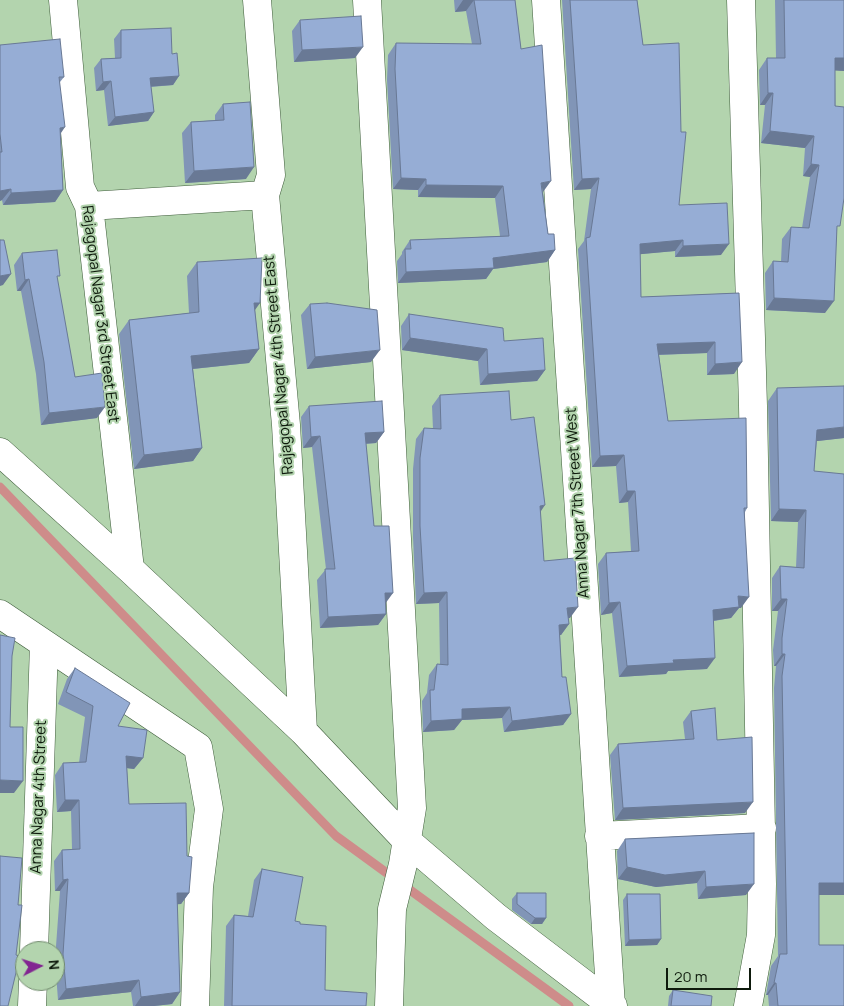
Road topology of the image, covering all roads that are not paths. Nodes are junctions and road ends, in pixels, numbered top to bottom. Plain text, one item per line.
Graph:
1 (63, 0) edge
2 (257, 0) edge
3 (367, 0) edge
4 (546, 0) edge
5 (741, 0) edge
6 (266, 195) junction
7 (89, 206) junction
8 (0, 452) edge
9 (130, 569) junction
10 (0, 614) edge
11 (44, 644) junction
12 (303, 731) junction
13 (762, 828) junction
14 (599, 836) junction
15 (405, 852) junction
16 (34, 941) edge
17 (33, 991) edge
18 (612, 1005) edge
19 (32, 1006) edge
20 (195, 1006) edge
21 (389, 1006) edge
22 (748, 1006) edge

1 - 7 street, Rajagopal Nagar 3rd Street East
2 - 6 street, Rajagopal Nagar 4th Street East
3 - 15 street
4 - 14 street, Anna Nagar 7th Street West
5 - 13 street
6 - 7 street
6 - 12 street, Rajagopal Nagar 4th Street East
7 - 9 street, Rajagopal Nagar 3rd Street East
8 - 9 street
9 - 12 street
10 - 11 street
11 - 16 street, Anna Nagar 4th Street
11 - 20 street
12 - 15 street
13 - 14 street
13 - 22 street
14 - 18 street, Anna Nagar 7th Street West
15 - 18 street
15 - 21 street
17 - 19 street

